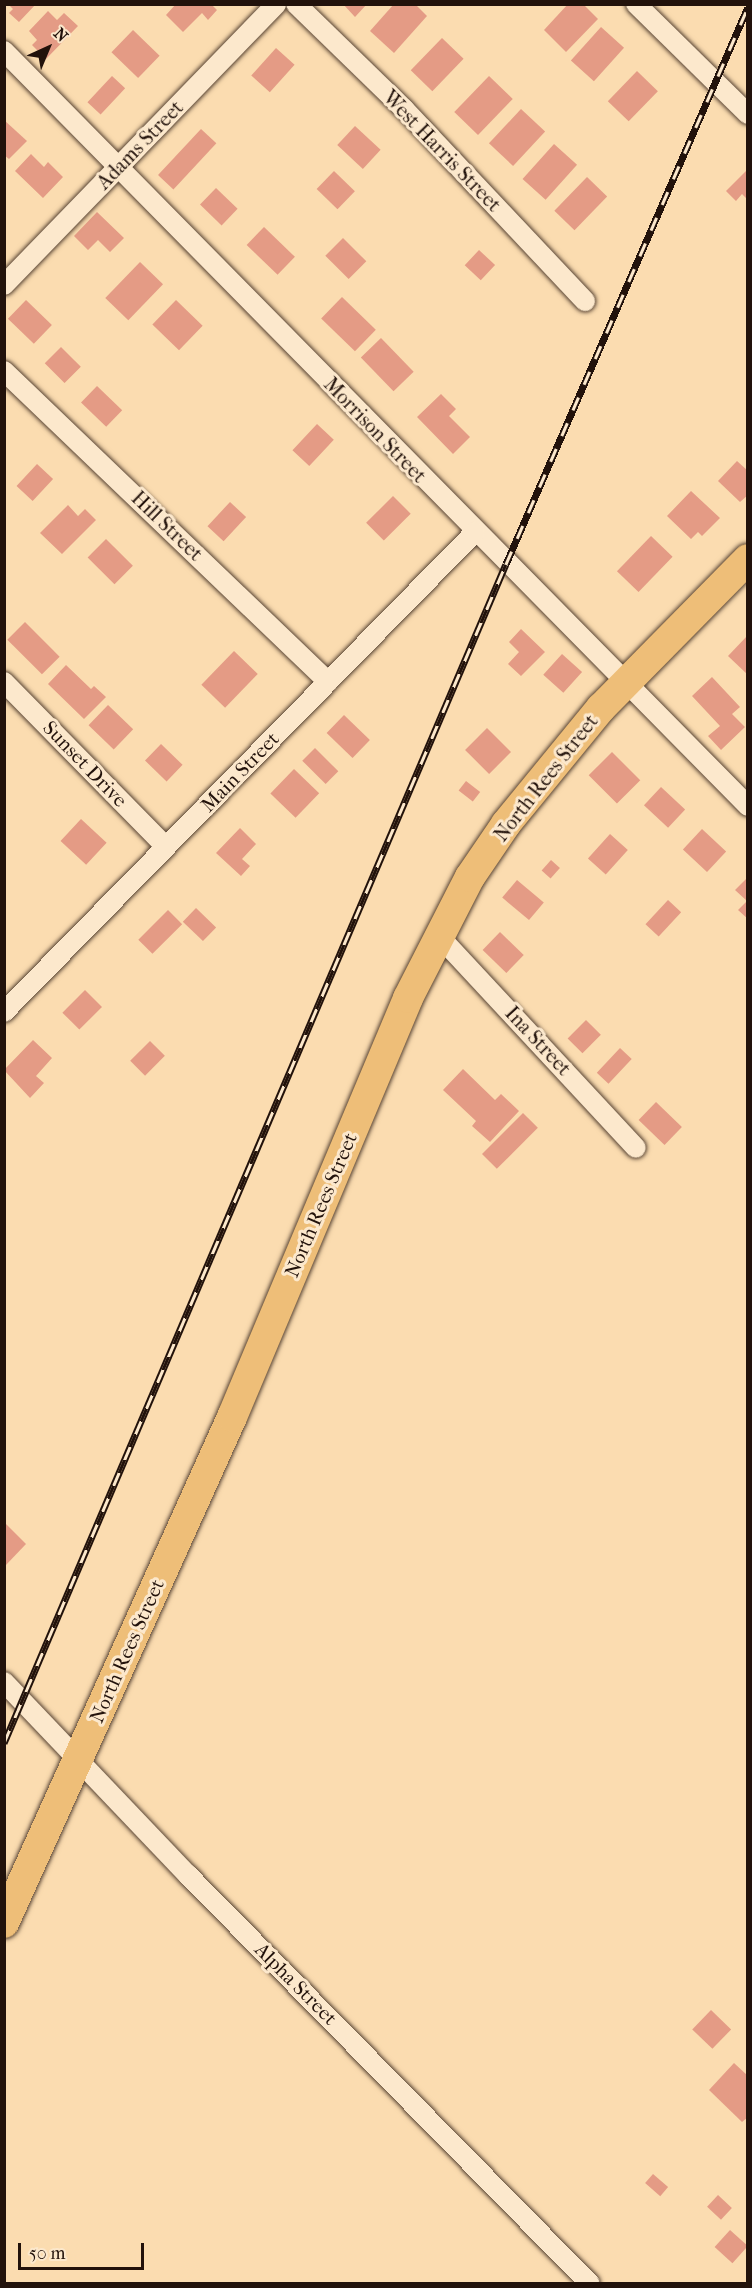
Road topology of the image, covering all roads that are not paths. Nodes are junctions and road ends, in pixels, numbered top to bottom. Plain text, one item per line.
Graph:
1 (276, 4) edge
2 (296, 4) edge
3 (636, 4) edge
4 (4, 51) edge
5 (747, 114) edge
6 (120, 166) junction
7 (4, 285) edge
8 (585, 301) dead end
9 (4, 371) edge
10 (475, 532) junction
11 (747, 559) edge
12 (4, 682) edge
13 (328, 682) junction
14 (625, 683) junction
15 (747, 806) edge
16 (166, 847) junction
17 (440, 936) junction
18 (4, 1012) edge
19 (636, 1148) dead end
20 (4, 1682) edge
21 (77, 1760) junction
22 (4, 1923) edge
23 (590, 2283) edge

1 - 6 street, Adams Street
2 - 8 street, West Harris Street
3 - 5 street
4 - 6 street, Morrison Street
6 - 7 street, Adams Street
6 - 10 street, Morrison Street
9 - 13 street, Hill Street
10 - 13 street, Main Street
10 - 14 street, Morrison Street
11 - 14 main road, North Rees Street
12 - 16 street, Sunset Drive
13 - 16 street, Main Street
14 - 15 street, Morrison Street
14 - 17 main road, North Rees Street
16 - 18 street, Main Street
17 - 19 street, Ina Street
17 - 21 main road, North Rees Street
20 - 21 street, Alpha Street
21 - 22 main road, North Rees Street
21 - 23 street, Alpha Street

